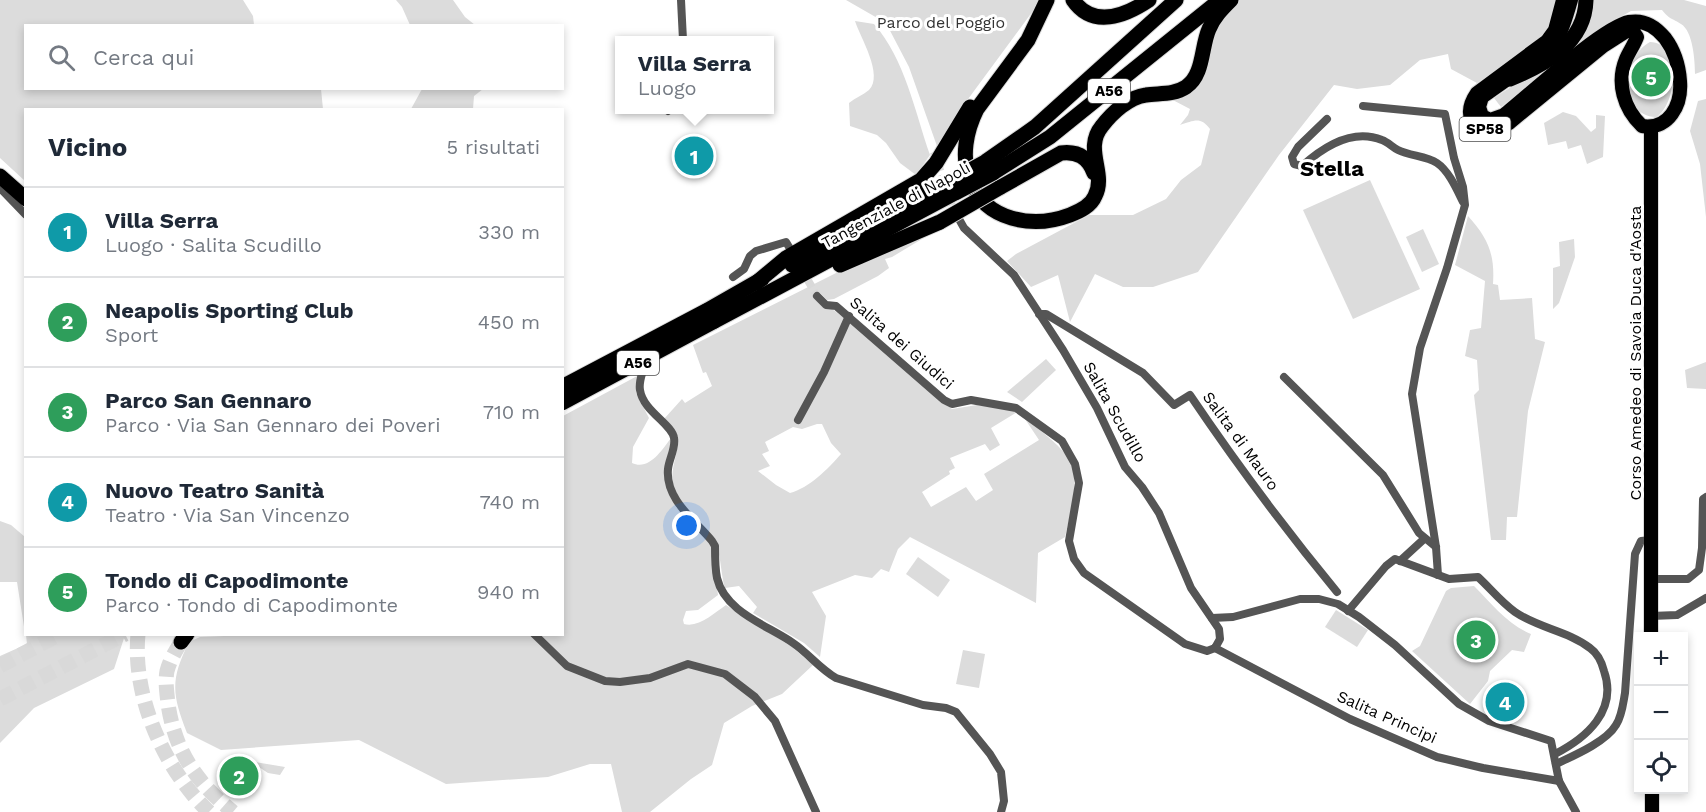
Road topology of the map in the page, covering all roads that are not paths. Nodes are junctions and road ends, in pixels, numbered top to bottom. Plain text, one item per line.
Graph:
1 (681, 0) edge
2 (1047, 0) edge
3 (1053, 0) edge
4 (1072, 0) edge
5 (1176, 0) edge
6 (1220, 0) edge
7 (1231, 0) edge
8 (1563, 0) edge
9 (1571, 0) edge
10 (1586, 0) edge
11 (1159, 2) edge
12 (1626, 27) junction
13 (683, 36) edge
14 (1510, 79) junction
15 (1363, 106) dead end
16 (1327, 118) dead end
17 (1652, 127) junction
18 (992, 174) junction
19 (0, 176) edge
20 (0, 188) edge
21 (954, 193) junction
22 (24, 197) edge
23 (1465, 205) junction
24 (24, 213) edge
25 (789, 247) dead end
26 (733, 277) dead end
27 (756, 283) junction
28 (773, 291) junction
29 (817, 296) tunnel mouth
30 (1040, 314) junction
31 (709, 316) junction
32 (849, 316) junction
33 (1284, 377) dead end
34 (564, 379) edge
35 (564, 386) edge
36 (564, 402) edge
37 (798, 420) dead end
38 (1706, 497) edge
39 (1424, 539) junction
40 (1651, 540) junction
41 (1436, 547) junction
42 (1397, 560) junction
43 (1438, 575) junction
44 (1651, 579) junction
45 (1337, 592) dead end
46 (1706, 598) edge
47 (1348, 610) junction
48 (1651, 616) junction
49 (1212, 618) junction
50 (1651, 632) edge
51 (536, 636) edge
52 (1215, 648) junction
53 (1555, 754) junction
54 (1556, 764) junction
55 (1558, 781) junction
56 (1652, 794) edge
57 (816, 812) edge
58 (1002, 812) edge
59 (1576, 812) edge
60 (1652, 812) edge

1 - 13 street
2 - 7 highway
2 - 27 highway
3 - 18 highway
4 - 11 highway
5 - 18 highway, Tangenziale di Napoli / A56
6 - 18 highway, Tangenziale di Napoli / A56
8 - 12 main road, SP58
9 - 14 main road, SP58
10 - 14 highway
12 - 14 main road, SP58
12 - 17 main road
12 - 17 main road
15 - 23 street
16 - 23 street
17 - 40 main road, Corso Amedeo di Savoia Duca d'Aosta
18 - 21 highway, Tangenziale di Napoli / A56, bridge
18 - 28 highway, bridge
19 - 22 highway
20 - 24 street
21 - 27 highway, Tangenziale di Napoli / A56
21 - 28 highway, Tangenziale di Napoli / A56
21 - 30 street, Salita Scudillo
23 - 41 street
25 - 26 street
27 - 31 highway, Tangenziale di Napoli / A56
28 - 31 highway, Tangenziale di Napoli / A56
29 - 32 street, Salita dei Giudici
30 - 45 street, Salita di Mauro
30 - 49 street, Salita Scudillo
31 - 35 highway, Tangenziale di Napoli / A56, bridge
31 - 36 highway, Tangenziale di Napoli / A56, bridge
32 - 37 street
32 - 52 street, Salita dei Giudici
33 - 39 street
34 - 58 street
38 - 44 street
39 - 41 street
39 - 42 street
40 - 44 main road, Corso Amedeo di Savoia Duca d'Aosta
40 - 54 street
41 - 43 street
42 - 43 street
42 - 47 street
43 - 53 street
44 - 48 main road, Corso Amedeo di Savoia Duca d'Aosta
46 - 48 street
47 - 49 street
47 - 53 street
48 - 50 main road, Corso Amedeo di Savoia Duca d'Aosta
49 - 52 street, Salita Scudillo
51 - 57 street
52 - 55 street, Salita Principi
53 - 54 street
54 - 55 street
55 - 59 street
56 - 60 main road

